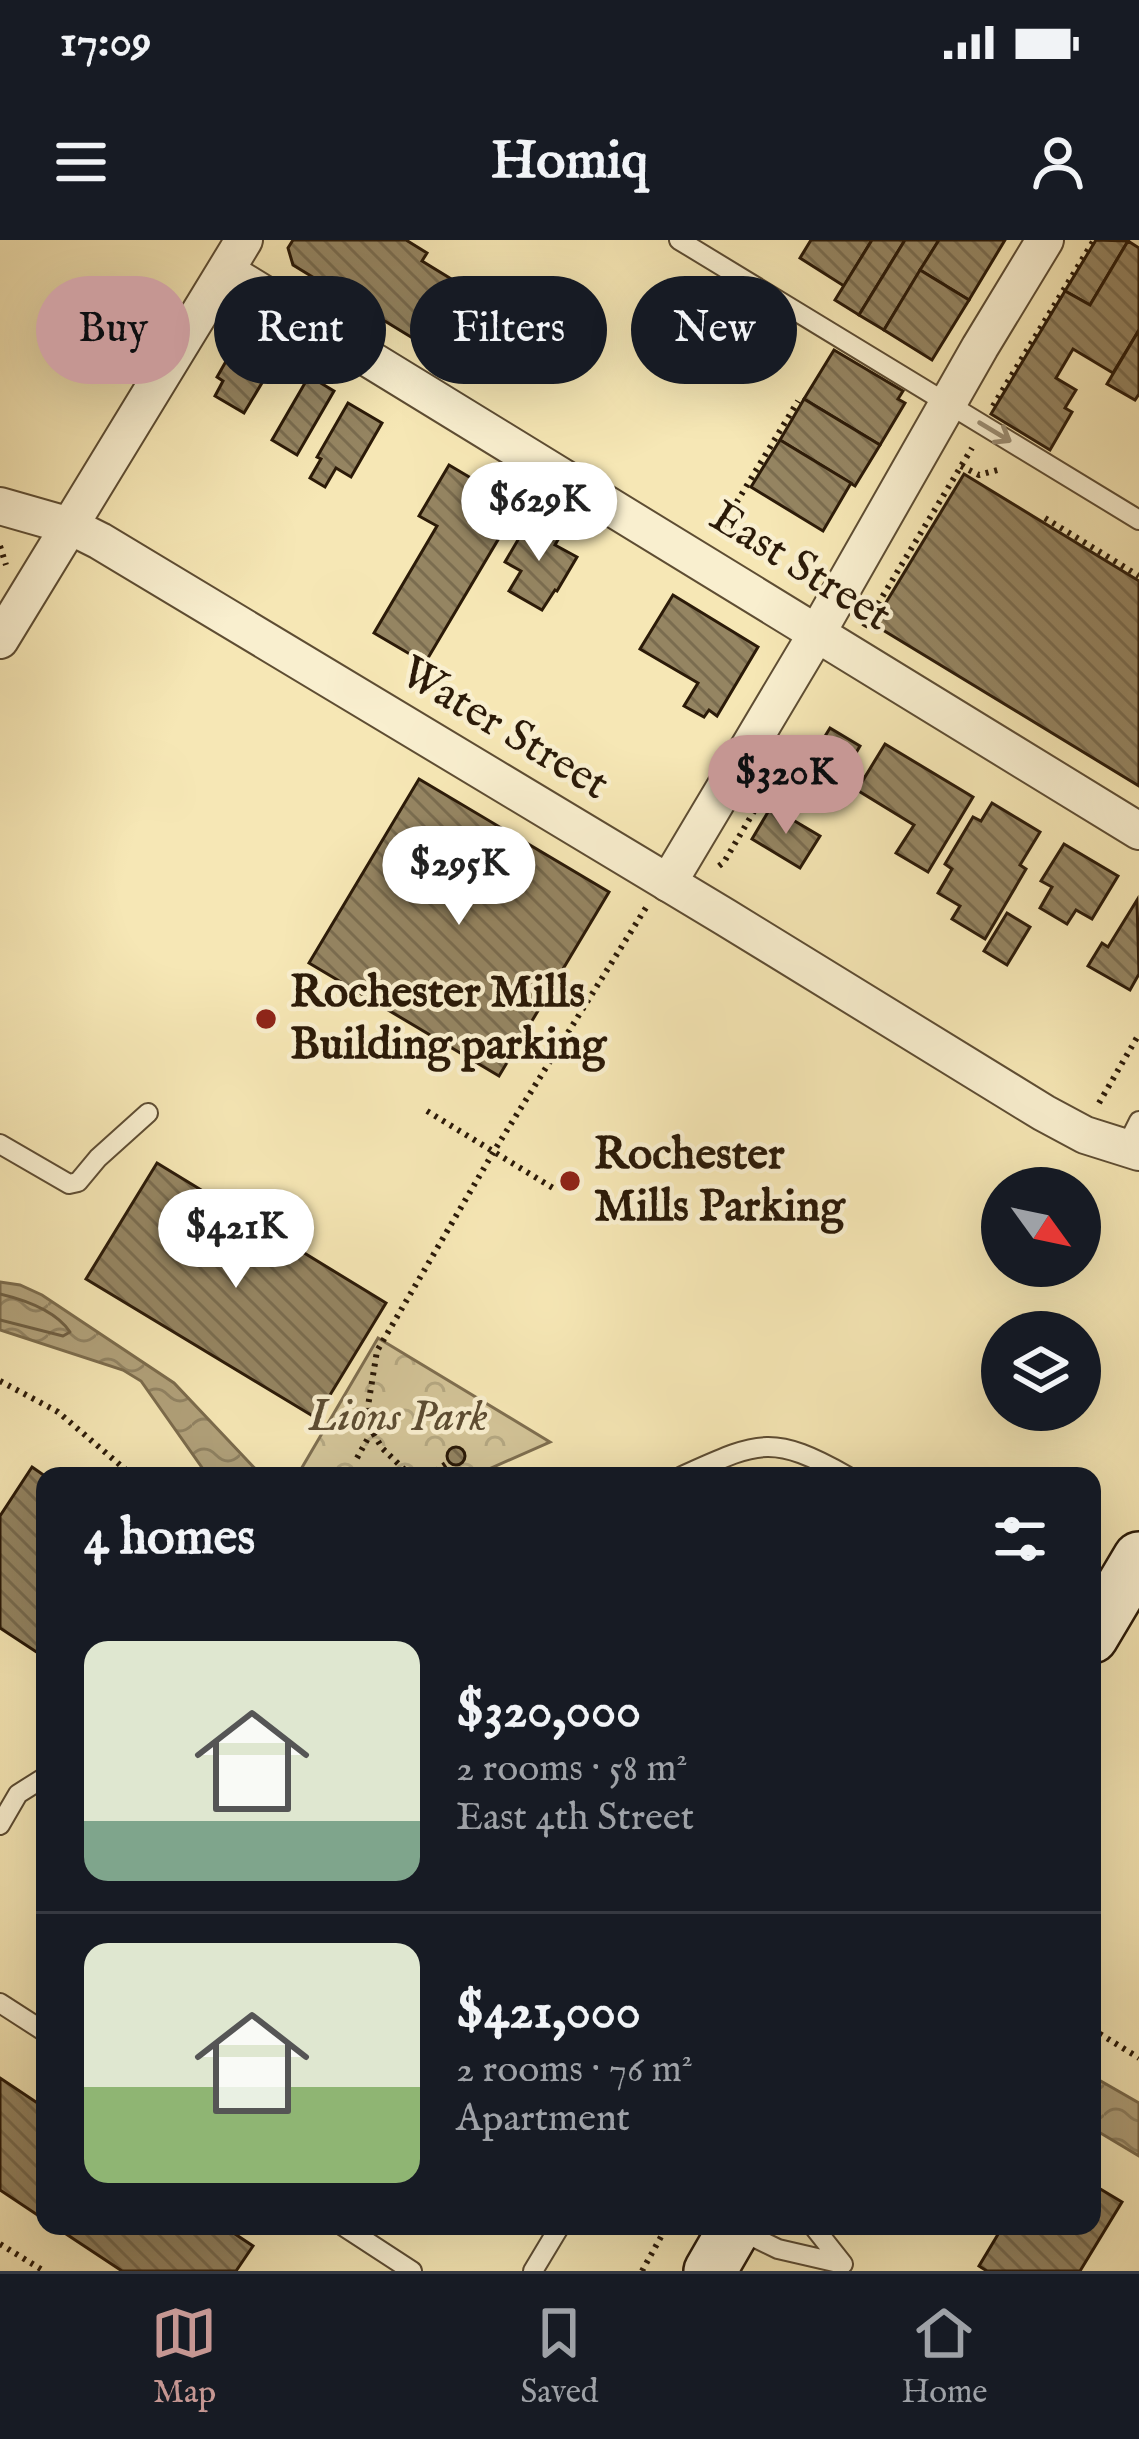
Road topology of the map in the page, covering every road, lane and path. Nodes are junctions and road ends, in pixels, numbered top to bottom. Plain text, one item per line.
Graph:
1 (680, 240) edge
2 (1045, 240) edge
3 (1094, 240) edge
4 (235, 256) edge
5 (798, 401) dead end
6 (948, 404) junction
7 (993, 407) dead end
8 (977, 440) dead end
9 (961, 466) junction
10 (1000, 469) dead end
11 (0, 506) edge
12 (1045, 518) dead end
13 (1139, 520) edge
14 (70, 526) junction
15 (716, 536) dead end
16 (1139, 576) edge
17 (817, 633) junction
18 (858, 636) dead end
19 (0, 640) edge
20 (1139, 831) edge
21 (659, 892) junction
22 (1139, 1034) edge
23 (1099, 1103) dead end
24 (427, 1111) dead end
25 (148, 1113) dead end
26 (1134, 1141) edge
27 (0, 1144) edge
28 (494, 1151) junction
29 (554, 1188) dead end
30 (0, 1381) edge
31 (372, 1431) junction
32 (357, 1458) dead end
33 (448, 1462) dead end
34 (122, 1467) edge
35 (402, 1467) edge
36 (441, 1467) edge
37 (702, 1467) edge
38 (832, 1467) edge
39 (1132, 1586) edge
40 (1101, 1625) edge
41 (36, 1782) edge
42 (0, 1826) edge
43 (0, 2003) edge
44 (36, 2026) edge
45 (1101, 2035) edge
46 (1139, 2058) edge
47 (357, 2235) edge
48 (555, 2235) edge
49 (662, 2235) edge
50 (821, 2235) edge
51 (724, 2238) edge
52 (0, 2244) edge
53 (849, 2267) edge
54 (44, 2271) edge
55 (412, 2271) edge
56 (533, 2271) edge
57 (642, 2271) edge

1 - 6 lane
2 - 6 street
3 - 7 path
4 - 14 street
4 - 17 street, East Street
5 - 15 path
6 -> 13 lane
6 - 17 street
8 - 9 path
9 - 10 path
9 - 18 path
11 - 14 street, Water Street
12 - 16 path
14 - 19 street
14 - 21 street, Water Street
17 - 20 street, East Street
17 - 21 street
21 - 26 street, Water Street
21 - 28 path
22 - 23 path
24 - 28 path
25 - 27 lane
28 - 29 path
28 - 31 path
30 - 34 path
31 - 32 path
31 - 35 path
33 - 36 path
37 - 38 lane
39 - 40 street
41 - 42 lane
43 - 44 lane
45 - 46 path
47 - 55 lane
48 - 56 lane
49 - 57 path
50 - 53 lane
51 - 53 lane
52 - 54 path

